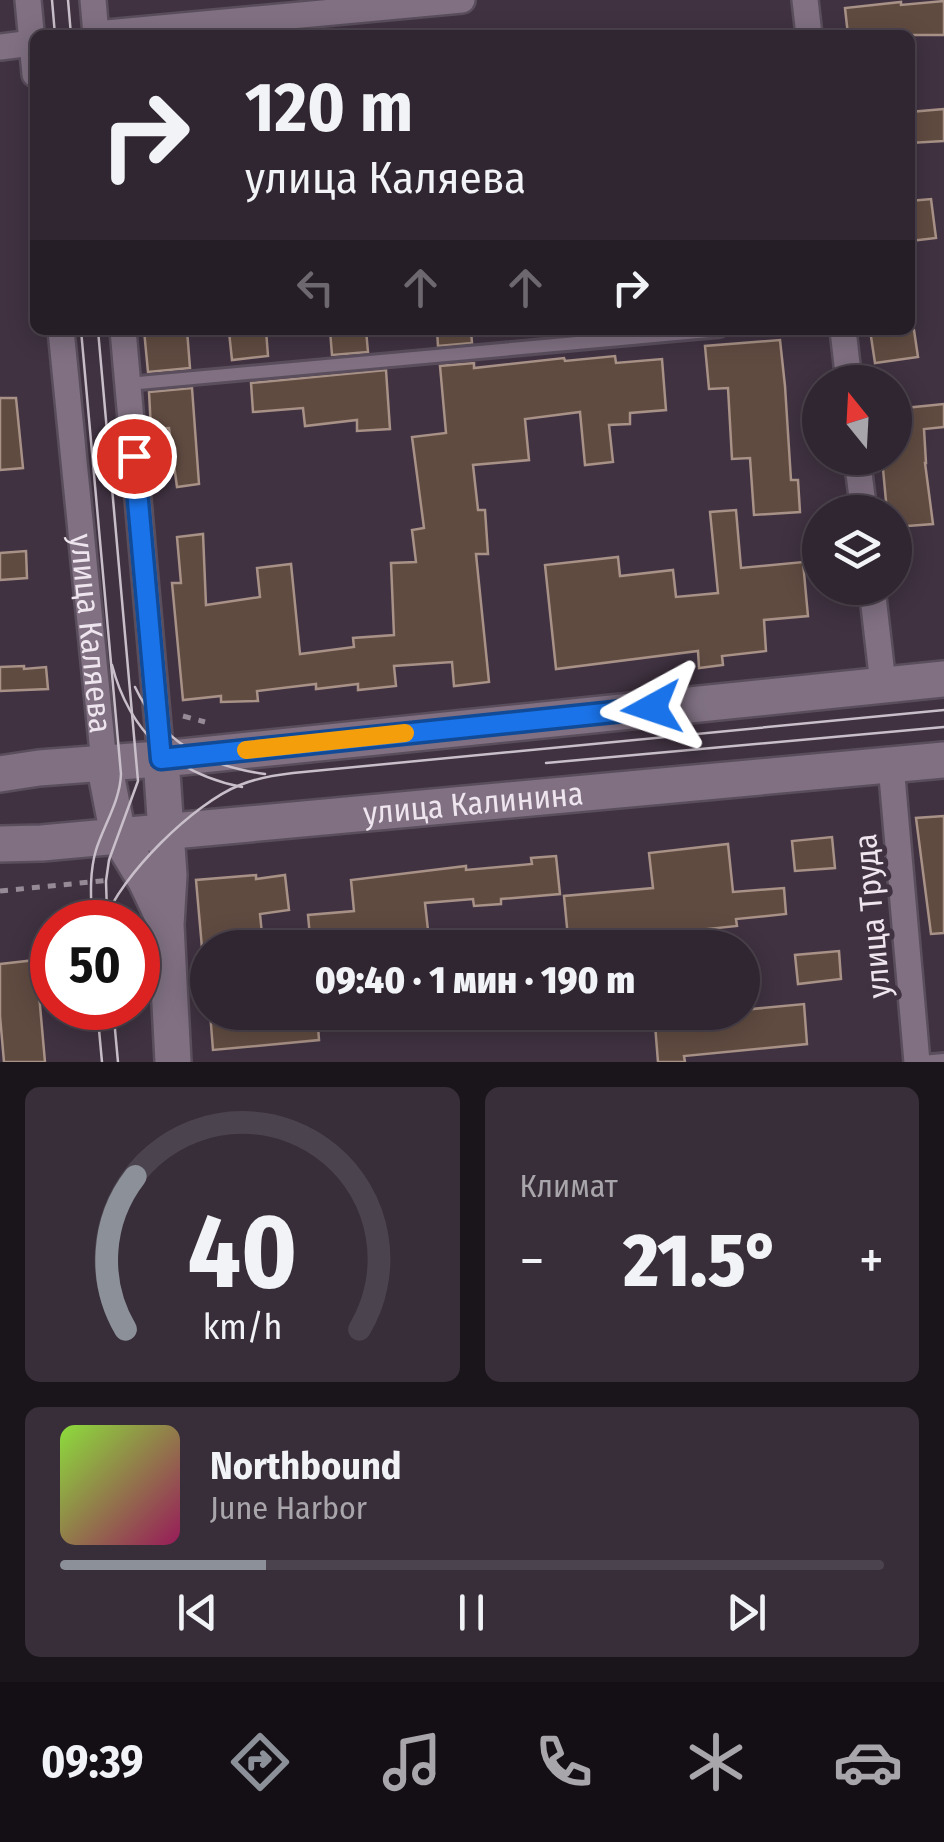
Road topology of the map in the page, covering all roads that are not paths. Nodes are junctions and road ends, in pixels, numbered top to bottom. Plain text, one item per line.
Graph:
1 (28, 0) edge
2 (92, 0) edge
3 (462, 0) edge
4 (805, 0) edge
5 (31, 30) edge
6 (96, 30) edge
7 (139, 30) edge
8 (808, 30) edge
9 (30, 44) edge
10 (0, 47) edge
11 (61, 335) edge
12 (123, 335) edge
13 (665, 335) edge
14 (844, 335) edge
15 (847, 365) edge
16 (128, 384) junction
17 (874, 605) edge
18 (944, 679) edge
19 (883, 684) junction
20 (161, 759) junction
21 (944, 760) edge
22 (104, 762) junction
23 (891, 765) junction
24 (0, 774) edge
25 (167, 832) junction
26 (118, 835) junction
27 (0, 844) edge
28 (166, 925) junction
29 (944, 1060) edge
30 (173, 1062) edge
31 (920, 1062) edge

1 - 5 street
2 - 6 street
3 - 7 street
4 - 8 street
9 - 10 street
11 - 22 street, улица Каляева
12 - 16 street, улица Каляева
13 - 16 lane
14 - 15 street
16 - 20 street, улица Каляева
17 - 19 street
18 - 19 main road
19 - 20 main road
20 - 22 main road
20 - 25 main road, улица Каляева
21 - 23 main road, улица Калинина
22 - 24 main road
22 - 26 main road, улица Каляева
23 - 25 main road, улица Калинина
23 - 31 street, улица Труда
25 - 26 main road, улица Калинина
25 - 28 main road, улица Каляева
26 - 27 main road, улица Калинина
26 - 28 main road, улица Каляева
28 - 30 main road, улица Каляева
29 - 31 lane

